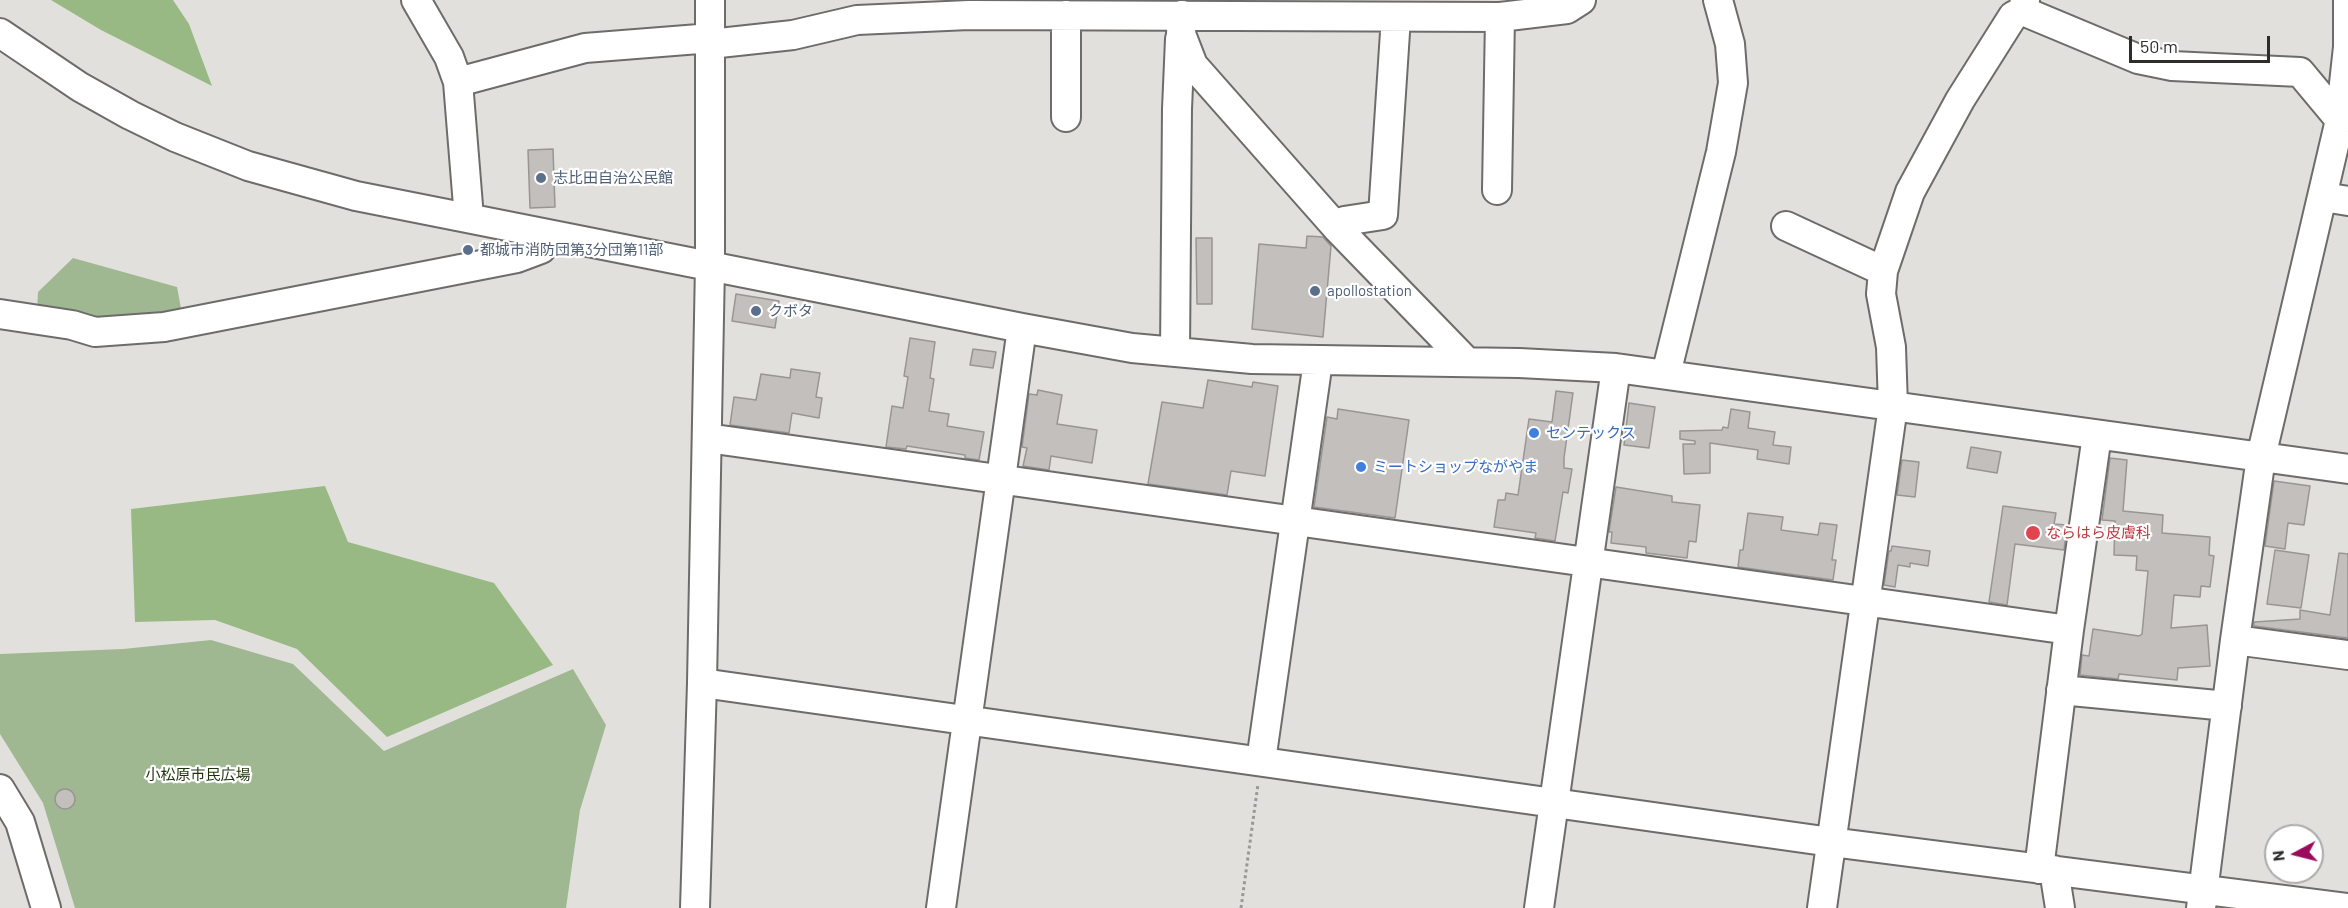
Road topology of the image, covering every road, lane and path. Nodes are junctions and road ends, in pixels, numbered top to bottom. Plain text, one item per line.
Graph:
1 (416, 0) edge
2 (710, 0) edge
3 (1581, 0) edge
4 (2348, 0) edge
5 (1723, 1) edge
6 (2024, 6) edge
7 (969, 8) edge
8 (1066, 15) junction
9 (1173, 16) edge
10 (1396, 16) junction
11 (1500, 17) junction
12 (0, 33) edge
13 (710, 44) junction
14 (458, 82) junction
15 (1066, 117) dead end
16 (2340, 120) junction
17 (1497, 190) dead end
18 (2335, 199) edge
19 (469, 218) junction
20 (1786, 226) dead end
21 (1337, 228) junction
22 (549, 235) junction
23 (710, 265) junction
24 (1883, 271) junction
25 (0, 314) edge
26 (1022, 328) junction
27 (1175, 352) junction
28 (1318, 361) junction
29 (1467, 362) junction
30 (1616, 368) junction
31 (1666, 374) junction
32 (1893, 406) junction
33 (2097, 435) junction
34 (707, 438) junction
35 (2261, 457) junction
36 (2348, 469) edge
37 (1001, 480) junction
38 (1295, 522) junction
39 (1587, 562) junction
40 (1867, 601) junction
41 (2069, 630) junction
42 (2235, 640) junction
43 (2348, 655) edge
44 (702, 683) junction
45 (2061, 690) junction
46 (2227, 706) junction
47 (968, 719) junction
48 (1261, 762) junction
49 (0, 789) edge
50 (1553, 802) junction
51 (1831, 842) junction
52 (2047, 870) junction
53 (2203, 899) edge
54 (46, 908) edge
55 (695, 908) edge
56 (941, 908) edge
57 (1241, 908) edge
58 (1539, 908) edge
59 (1822, 908) edge
60 (2060, 908) edge
61 (2347, 908) edge

1 - 14 street
2 - 13 street
3 - 11 street
4 - 16 street
5 - 31 street
6 - 16 street
6 - 24 street
7 - 8 street
7 - 13 street
8 - 9 street
8 - 15 street
9 - 10 street
9 - 21 street
9 - 27 street
10 - 11 street
10 - 21 street
11 - 17 street
12 - 19 street
13 - 14 street
13 - 23 street
14 - 19 street
16 - 18 street
18 - 35 street
19 - 22 street
20 - 24 street
21 - 29 street
22 - 23 street
22 - 25 street
23 - 26 street
23 - 34 street
24 - 32 street
26 - 27 street
26 - 37 street
27 - 28 street
28 - 29 street
28 - 38 street
29 - 30 street
30 - 31 street
30 - 39 street
31 - 32 street
32 - 33 street
32 - 40 street
33 - 35 street
33 - 41 street
34 - 37 street
34 - 44 street
35 - 36 street
35 - 42 street
37 - 38 street
37 - 47 street
38 - 39 street
38 - 48 street
39 - 40 street
39 - 50 street
40 - 41 street
40 - 51 street
41 - 45 street
42 - 43 street
42 - 46 street
44 - 47 street
44 - 55 street
45 - 46 street
45 - 52 street
46 - 53 street
47 - 48 street
47 - 56 street
48 - 50 street
48 - 57 path
49 - 54 street
50 - 51 street
50 - 58 street
51 - 52 street
51 - 59 street
52 - 53 street
52 - 60 street
53 - 61 street

